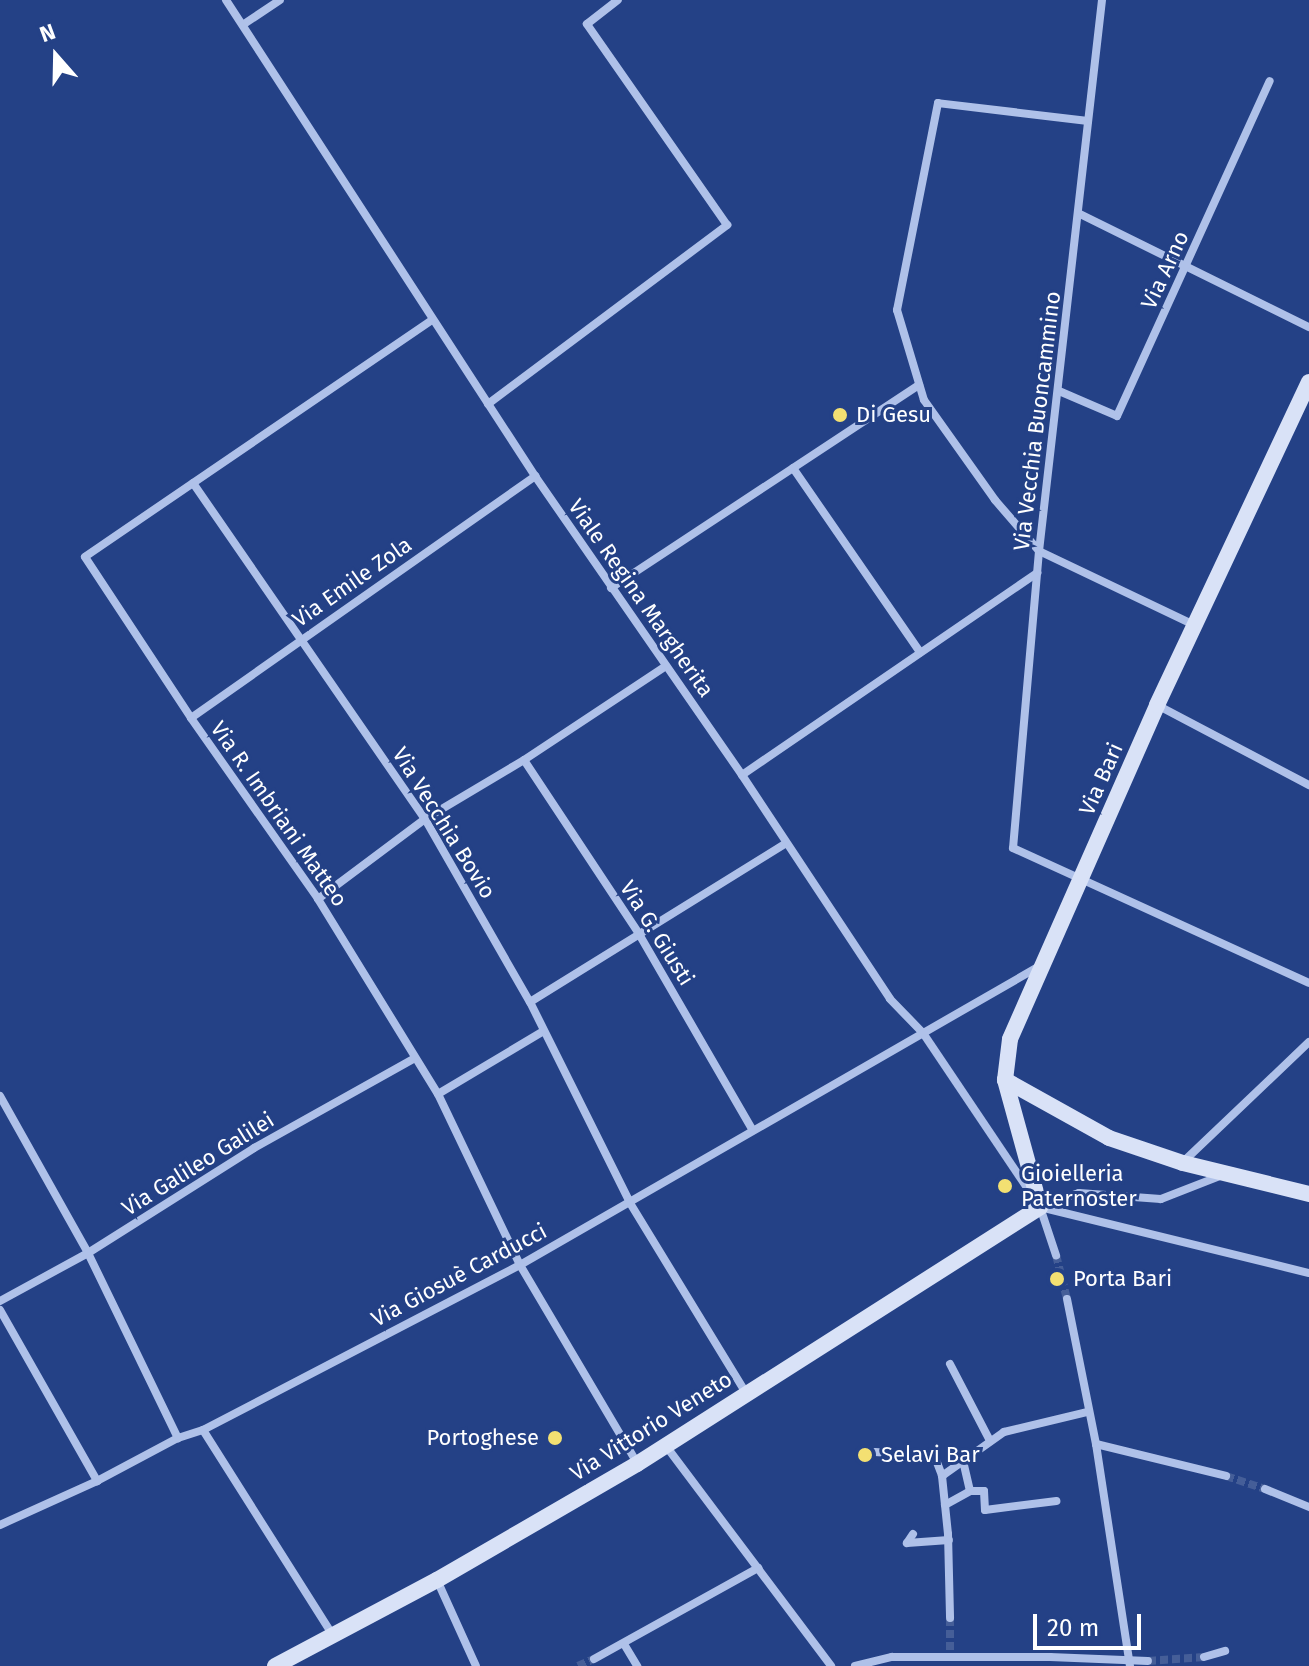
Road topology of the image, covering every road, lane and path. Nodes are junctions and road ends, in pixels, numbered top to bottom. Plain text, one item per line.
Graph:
1 (226, 0) edge
2 (280, 0) edge
3 (618, 0) edge
4 (1102, 0) edge
5 (244, 24) junction
6 (1270, 81) dead end
7 (1088, 121) junction
8 (1080, 214) junction
9 (1187, 267) junction
10 (432, 320) junction
11 (1309, 327) edge
12 (1309, 382) edge
13 (919, 385) junction
14 (1059, 391) junction
15 (488, 404) junction
16 (793, 468) junction
17 (535, 476) junction
18 (193, 483) junction
19 (1039, 551) junction
20 (1037, 573) junction
21 (611, 588) junction
22 (1197, 626) junction
23 (301, 640) junction
24 (920, 652) junction
25 (666, 666) junction
26 (1157, 705) junction
27 (191, 718) junction
28 (524, 760) junction
29 (742, 775) junction
30 (1309, 785) edge
31 (425, 819) junction
32 (785, 844) junction
33 (1081, 878) junction
34 (318, 899) junction
35 (639, 934) junction
36 (1040, 966) junction
37 (1309, 983) edge
38 (530, 1002) junction
39 (542, 1032) junction
40 (923, 1033) junction
41 (1309, 1042) edge
42 (415, 1058) junction
43 (1005, 1080) junction
44 (438, 1094) junction
45 (0, 1096) edge
46 (752, 1129) junction
47 (1183, 1163) junction
48 (1226, 1174) junction
49 (1309, 1194) edge
50 (630, 1203) junction
51 (1040, 1207) junction
52 (88, 1253) junction
53 (1056, 1255) tunnel mouth
54 (520, 1265) junction
55 (1309, 1273) edge
56 (1067, 1299) tunnel mouth
57 (0, 1301) edge
58 (0, 1310) edge
59 (950, 1364) dead end
60 (746, 1393) junction
61 (1087, 1412) junction
62 (203, 1430) junction
63 (178, 1438) junction
64 (990, 1441) junction
65 (1096, 1444) junction
66 (666, 1446) junction
67 (875, 1452) dead end
68 (933, 1452) dead end
69 (905, 1454) tunnel mouth
70 (963, 1461) junction
71 (637, 1464) junction
72 (942, 1476) junction
73 (1226, 1476) tunnel mouth
74 (97, 1481) junction
75 (1265, 1489) tunnel mouth
76 (970, 1491) junction
77 (1056, 1501) dead end
78 (945, 1505) junction
79 (1309, 1507) edge
80 (0, 1525) edge
81 (913, 1534) dead end
82 (949, 1540) junction
83 (758, 1568) junction
84 (437, 1580) junction
85 (950, 1618) tunnel mouth
86 (332, 1634) junction
87 (624, 1644) junction
88 (1225, 1651) dead end
89 (1204, 1657) tunnel mouth
90 (594, 1659) dead end
91 (1148, 1661) dead end
92 (1129, 1663) edge
93 (275, 1666) edge
94 (476, 1666) edge
95 (637, 1666) edge
96 (831, 1666) edge
97 (855, 1666) edge

1 - 5 street, Viale Regina Margherita
2 - 5 street
3 - 15 street
4 - 7 street, Via Vecchia Buoncammino
5 - 10 street, Viale Regina Margherita
6 - 9 street, Via Arno
7 - 8 street, Via Vecchia Buoncammino
7 - 13 street
8 - 9 street
8 - 14 street, Via Vecchia Buoncammino
9 - 11 street
9 - 14 street, Via Arno
10 - 15 street, Viale Regina Margherita
10 - 18 street, Via R. Imbriani Matteo
12 - 22 main road, Via Bari
13 - 16 street
13 - 19 street
14 - 19 street, Via Vecchia Buoncammino
15 - 17 street, Viale Regina Margherita
16 - 21 street
16 - 24 street
17 - 21 street, Viale Regina Margherita
17 - 23 street, Via Emile Zola
18 - 23 street, Via Vecchia Bovio
18 - 27 street, Via R. Imbriani Matteo
19 - 20 street, Via Vecchia Buoncammino
19 - 22 street
20 - 24 street
20 - 33 street, Via Vecchia Buoncammino
21 - 25 street, Viale Regina Margherita
22 - 26 main road, Via Bari
23 - 27 street, Via Emile Zola
23 - 31 street, Via Vecchia Bovio
24 - 29 street
25 - 28 street
25 - 29 street, Viale Regina Margherita
26 - 30 street
26 - 33 main road, Via Bari
27 - 34 street, Via R. Imbriani Matteo
28 - 31 street
28 - 35 street, Via G. Giusti
29 - 32 street, Viale Regina Margherita
31 - 34 street
31 - 38 street, Via Vecchia Bovio
32 - 35 street
32 - 40 street, Viale Regina Margherita
33 - 36 main road, Via Bari
33 - 37 street
34 - 42 street, Via R. Imbriani Matteo
35 - 38 street
35 - 46 street, Via G. Giusti
36 - 40 street, Via Giosuè Carducci
36 - 43 main road, Via Bari
38 - 39 street, Via Vecchia Bovio
39 - 44 street
39 - 50 street, Via Vecchia Bovio
40 - 46 street, Via Giosuè Carducci
40 - 51 street, Viale Regina Margherita
41 - 47 street
42 - 44 street, Via R. Imbriani Matteo
42 - 52 street, Via Galileo Galilei
43 - 47 main road
43 - 51 main road, Via Bari
44 - 54 street, Via R. Imbriani Matteo
45 - 52 street
46 - 50 street, Via Giosuè Carducci
47 - 48 main road
48 - 49 main road
48 - 51 street
50 - 54 street, Via Giosuè Carducci
50 - 60 street, Via Vecchia Bovio
51 - 53 street, Viale Regina Margherita
51 - 55 street
51 - 60 main road, Via Vittorio Veneto
52 - 57 street, Via Galileo Galilei
52 - 63 street
54 - 62 street, Via Giosuè Carducci
54 - 71 street, Via R. Imbriani Matteo
56 - 61 street
58 - 74 street
59 - 64 street
60 - 66 main road, Via Vittorio Veneto
61 - 64 street
61 - 65 street
62 - 63 street, Via Giosuè Carducci
62 - 86 street
63 - 74 street, Via Giosuè Carducci
64 - 70 street
65 - 73 street
65 - 92 street
66 - 71 main road, Via Vittorio Veneto
66 - 83 street
67 - 69 street
68 - 72 street
70 - 72 street
70 - 76 street
71 - 84 main road, Via Vittorio Veneto
72 - 78 street
74 - 80 street, Via Giosuè Carducci
75 - 79 street
76 - 77 street
76 - 78 street
78 - 82 street
81 - 82 street
82 - 85 street
83 - 87 street
83 - 96 street
84 - 86 main road, Via Vittorio Veneto
84 - 94 street
86 - 93 main road, Via Vittorio Veneto
87 - 90 street
87 - 95 street
88 - 89 street
91 - 92 street
92 - 97 street

